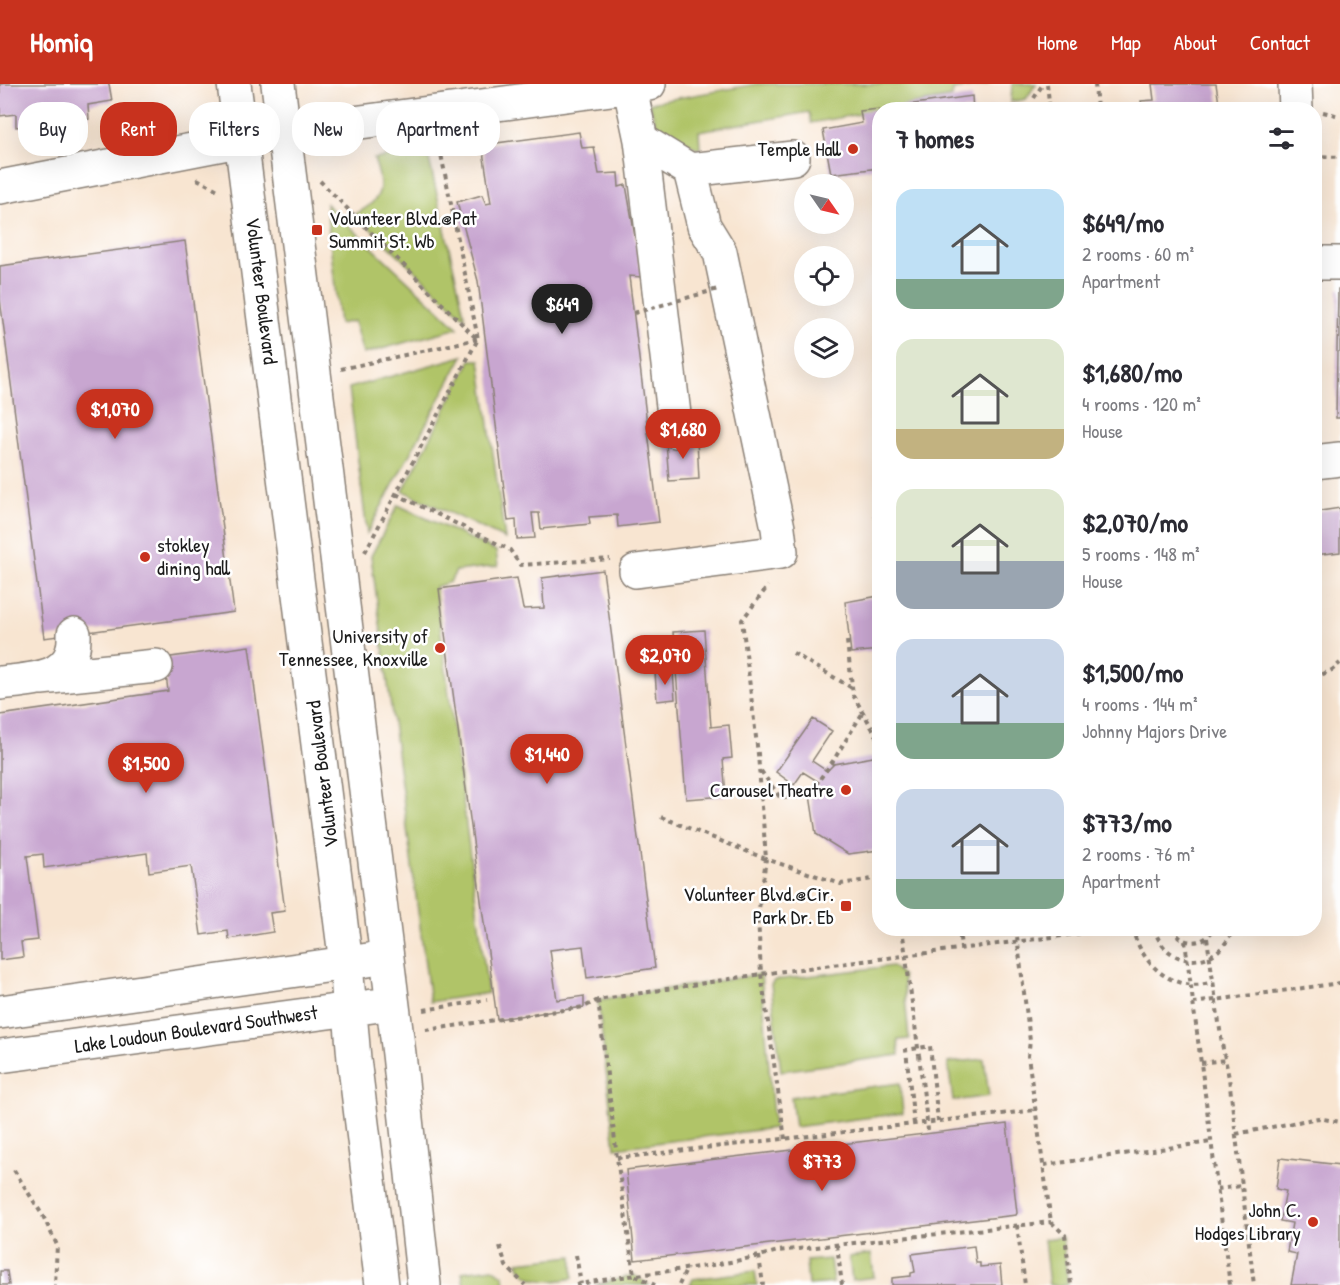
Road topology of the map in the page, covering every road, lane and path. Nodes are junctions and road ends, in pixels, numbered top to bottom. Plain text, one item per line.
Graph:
1 (234, 84) edge
2 (278, 84) edge
3 (1045, 84) edge
4 (1095, 84) edge
5 (1295, 84) edge
6 (639, 86) edge
7 (1034, 98) dead end
8 (237, 102) edge
9 (1048, 102) edge
10 (1096, 102) edge
11 (1296, 102) edge
12 (1322, 112) edge
13 (1340, 116) edge
14 (285, 132) junction
15 (280, 133) edge
16 (641, 140) junction
17 (189, 150) edge
18 (245, 156) edge
19 (441, 156) edge
20 (1322, 156) edge
21 (1340, 157) edge
22 (793, 158) dead end
23 (690, 170) junction
24 (320, 181) dead end
25 (0, 187) edge
26 (1322, 263) edge
27 (1340, 263) edge
28 (718, 289) dead end
29 (634, 313) dead end
30 (478, 339) junction
31 (341, 369) dead end
32 (676, 431) dead end
33 (1340, 459) edge
34 (1322, 461) edge
35 (396, 494) junction
36 (365, 553) dead end
37 (636, 571) joint
38 (768, 586) dead end
39 (74, 634) dead end
40 (847, 641) dead end
41 (793, 653) dead end
42 (1340, 663) edge
43 (156, 666) dead end
44 (1322, 674) edge
45 (41, 678) junction
46 (0, 683) edge
47 (852, 688) junction
48 (862, 714) junction
49 (872, 729) edge
50 (760, 769) junction
51 (662, 817) dead end
52 (766, 859) junction
53 (872, 879) edge
54 (903, 936) edge
55 (960, 936) edge
56 (1017, 936) edge
57 (1075, 936) edge
58 (1134, 936) edge
59 (1157, 936) edge
60 (1178, 936) edge
61 (1231, 936) edge
62 (1207, 938) joint
63 (1185, 941) junction
64 (1018, 942) junction
65 (961, 948) junction
66 (906, 956) junction
67 (387, 957) junction
68 (1210, 957) junction
69 (1187, 960) junction
70 (346, 964) junction
71 (761, 974) junction
72 (1213, 981) junction
73 (1340, 982) edge
74 (1191, 984) junction
75 (487, 1000) dead end
76 (598, 1000) junction
77 (1216, 1000) junction
78 (393, 1003) junction
79 (1193, 1003) junction
80 (351, 1009) junction
81 (424, 1010) dead end
82 (0, 1012) edge
83 (426, 1030) dead end
84 (918, 1048) junction
85 (0, 1056) edge
86 (1225, 1060) junction
87 (1201, 1063) junction
88 (1036, 1110) junction
89 (938, 1121) junction
90 (1340, 1122) edge
91 (914, 1124) junction
92 (928, 1130) dead end
93 (1236, 1134) junction
94 (785, 1139) junction
95 (1210, 1142) junction
96 (616, 1158) junction
97 (1044, 1165) junction
98 (14, 1170) dead end
99 (1242, 1186) junction
100 (1216, 1190) junction
101 (1051, 1222) junction
102 (1017, 1225) junction
103 (377, 1242) junction
104 (837, 1245) junction
105 (500, 1246) dead end
106 (576, 1255) dead end
107 (759, 1256) junction
108 (687, 1268) junction
109 (422, 1271) edge
110 (634, 1275) junction
111 (55, 1285) edge
112 (382, 1285) edge
113 (525, 1285) edge
114 (578, 1285) edge
115 (655, 1285) edge
116 (679, 1285) edge
117 (763, 1285) edge
118 (842, 1285) edge
119 (1025, 1285) edge
120 (1071, 1285) edge
121 (1230, 1285) edge
122 (1254, 1285) edge

1 - 8 street, Volunteer Boulevard
2 - 14 street
3 - 7 path
3 - 9 path
4 - 10 path
5 - 11 street
6 - 14 street
6 - 16 street
12 - 13 path
14 - 15 street
14 - 67 street
16 - 23 street
16 - 32 street
17 - 25 street
18 - 70 street, Volunteer Boulevard
19 - 30 path
20 - 21 path
22 - 23 street
23 - 37 street
24 - 30 path
26 - 27 street
28 - 29 path, bridge
30 - 31 path
30 - 35 path
33 - 34 street
35 - 36 path
35 - 37 path
38 - 50 path
39 - 45 street
40 - 47 path
41 - 47 path
42 - 44 path
43 - 45 street
45 - 46 street
47 - 48 path
48 - 49 path
48 - 50 path
50 - 52 path
51 - 52 path
52 - 53 path
52 - 71 path
54 - 66 path
55 - 65 path
56 - 64 path
57 - 64 path
58 - 74 path
59 - 69 path
60 - 63 path
61 - 68 path
62 - 63 path
62 - 68 path
63 - 69 path
64 - 65 path
64 - 88 path
65 - 66 path
66 - 71 path
66 - 84 path
67 - 70 street
67 - 78 street
68 - 69 path
68 - 72 path
69 - 74 path
70 - 80 street, Volunteer Boulevard
70 - 82 street
71 - 76 path
71 - 94 path
72 - 74 path
72 - 77 path
73 - 77 path
74 - 79 path
75 - 81 path
76 - 83 path
76 - 96 path
77 - 79 path
77 - 86 path
78 - 80 street, Lake Loudoun Boulevard Southwest
78 - 109 street
79 - 87 path
80 - 85 street, Lake Loudoun Boulevard Southwest
80 - 103 street, Volunteer Boulevard
84 - 89 path
84 - 91 path
84 - 92 path, bridge
86 - 87 path
86 - 93 path
87 - 95 path
88 - 89 path
88 - 97 path
89 - 91 path
90 - 93 path
91 - 94 path
93 - 99 path
94 - 96 path
95 - 97 path
95 - 100 path
96 - 110 path
97 - 101 path
98 - 111 path
99 - 100 path
99 - 122 path
100 - 121 path
101 - 102 path
101 - 120 path
102 - 104 path
102 - 119 path
103 - 109 street
103 - 112 street, Volunteer Boulevard
104 - 107 path
104 - 118 path
105 - 113 path
106 - 114 path
107 - 108 path
107 - 117 path
108 - 110 path
108 - 116 path
110 - 114 path
110 - 115 path

